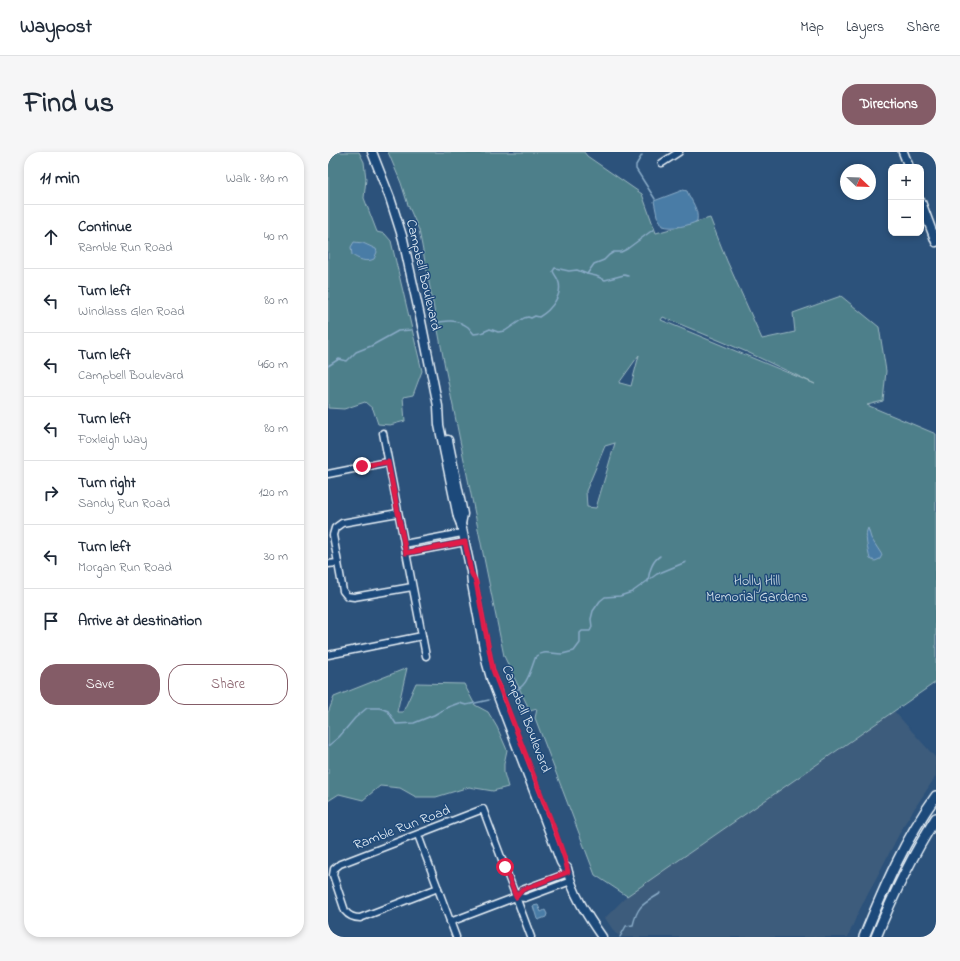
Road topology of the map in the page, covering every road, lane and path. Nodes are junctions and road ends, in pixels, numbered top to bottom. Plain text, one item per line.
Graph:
1 (372, 152) edge
2 (679, 152) edge
3 (903, 152) edge
4 (662, 163) dead end
5 (907, 164) edge
6 (924, 210) edge
7 (936, 242) edge
8 (383, 433) dead end
9 (388, 462) junction
10 (328, 474) edge
11 (398, 513) junction
12 (462, 529) junction
13 (465, 542) junction
14 (404, 544) junction
15 (406, 553) junction
16 (338, 563) junction
17 (328, 564) edge
18 (412, 587) junction
19 (422, 636) junction
20 (328, 655) edge
21 (426, 656) dead end
22 (936, 796) edge
23 (936, 818) edge
24 (418, 835) junction
25 (570, 876) junction
26 (438, 888) junction
27 (516, 897) junction
28 (450, 922) junction
29 (456, 937) edge
30 (531, 937) edge
31 (602, 937) edge
32 (864, 937) edge
33 (876, 937) edge

1 - 12 street, Campbell Boulevard
2 - 4 street
3 - 5 street
6 - 7 street
8 - 9 street
9 - 10 street
9 - 11 street
11 - 14 street
11 - 16 street
12 - 13 street, Campbell Boulevard
12 - 14 street
13 - 15 street
13 - 25 street, Campbell Boulevard
14 - 15 street
15 - 18 street
16 - 17 street
16 - 18 street
18 - 19 street
19 - 20 street
19 - 21 street
22 - 32 main road
23 - 33 main road
24 - 26 street
24 - 26 street, Ramble Run Road
24 - 27 street, Ramble Run Road
25 - 27 street
25 - 31 street, Campbell Boulevard
26 - 28 street
27 - 28 street
27 - 30 street
28 - 29 street

